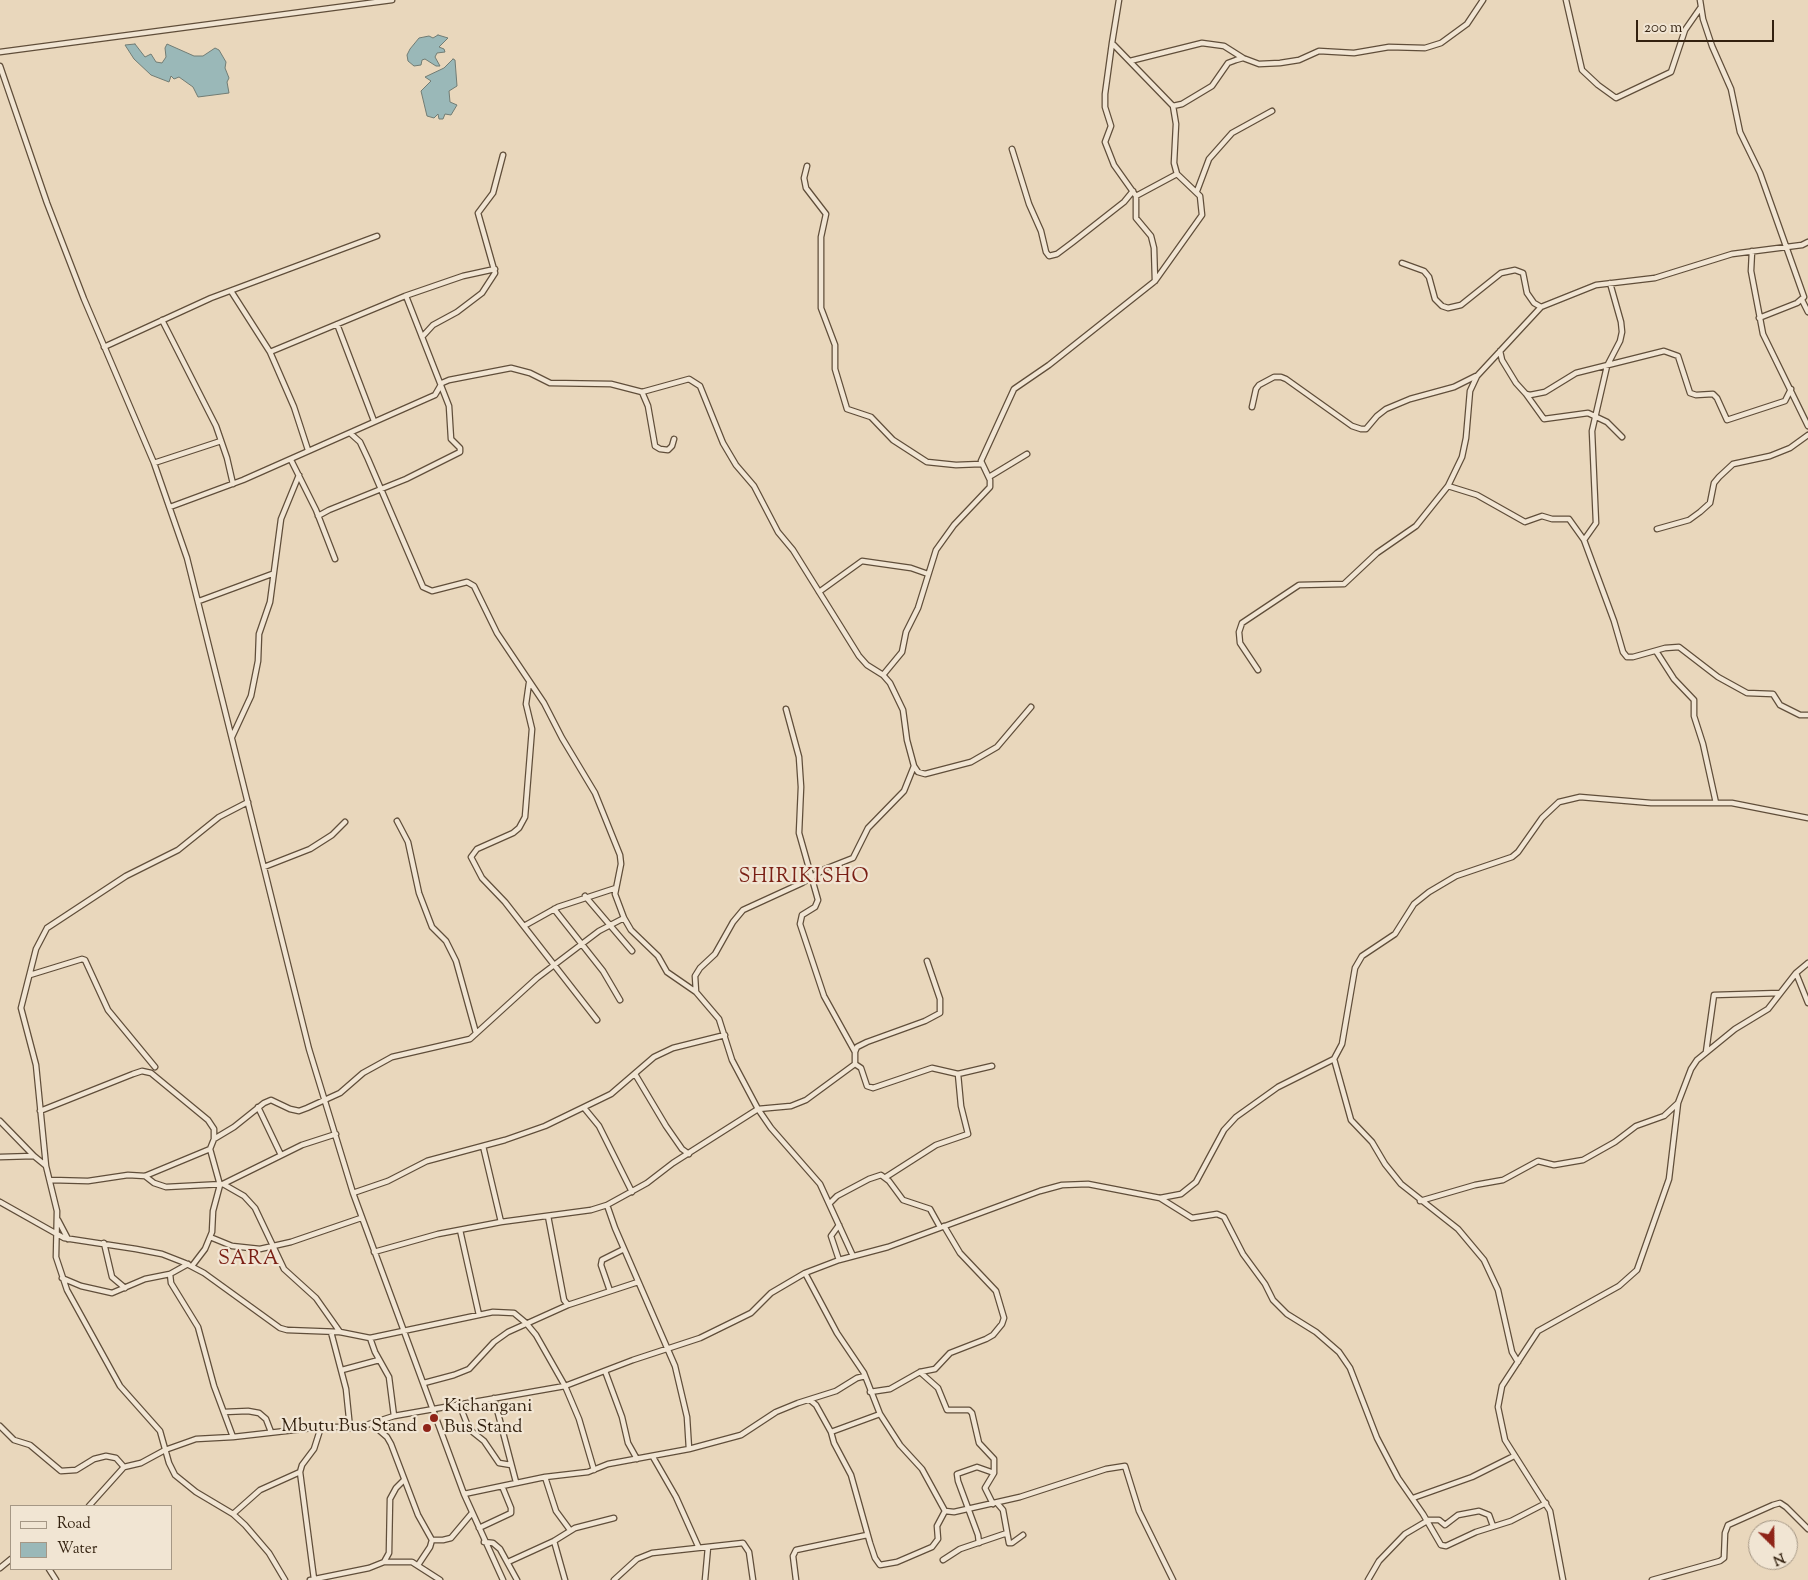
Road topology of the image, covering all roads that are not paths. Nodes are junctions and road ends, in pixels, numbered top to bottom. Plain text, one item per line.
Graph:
1 (392, 0) edge
2 (1119, 0) edge
3 (1484, 0) edge
4 (1566, 0) edge
5 (1700, 0) edge
6 (1702, 7) junction
7 (1112, 43) junction
8 (0, 52) edge
9 (1243, 58) junction
10 (1130, 61) junction
11 (0, 66) edge
12 (1173, 106) junction
13 (1272, 111) dead end
14 (1012, 149) dead end
15 (503, 155) dead end
16 (807, 166) dead end
17 (1177, 174) junction
18 (1197, 191) junction
19 (1134, 194) junction
20 (377, 236) dead end
21 (1808, 242) edge
22 (1785, 247) junction
23 (1752, 251) junction
24 (1402, 263) dead end
25 (495, 269) junction
26 (1155, 281) junction
27 (1610, 283) junction
28 (231, 291) junction
29 (406, 296) junction
30 (1802, 300) junction
31 (1541, 307) junction
32 (1808, 312) edge
33 (1759, 318) junction
34 (162, 320) junction
35 (337, 324) junction
36 (422, 337) junction
37 (104, 347) junction
38 (1500, 351) junction
39 (270, 352) junction
40 (1607, 366) junction
41 (1477, 376) junction
42 (441, 387) junction
43 (1791, 389) junction
44 (642, 392) junction
45 (1526, 394) junction
46 (1252, 407) dead end
47 (1595, 415) junction
48 (374, 421) junction
49 (1808, 426) edge
50 (350, 433) junction
51 (1808, 435) edge
52 (1622, 437) dead end
53 (674, 439) dead end
54 (221, 441) junction
55 (308, 450) junction
56 (1027, 454) dead end
57 (291, 460) junction
58 (154, 463) junction
59 (982, 464) junction
60 (299, 475) junction
61 (989, 476) junction
62 (233, 484) junction
63 (1448, 486) junction
64 (381, 488) junction
65 (170, 507) junction
66 (318, 516) junction
67 (1657, 529) dead end
68 (1584, 540) junction
69 (335, 559) dead end
70 (272, 574) junction
71 (928, 574) junction
72 (819, 592) junction
73 (199, 601) junction
74 (1656, 651) junction
75 (1258, 670) dead end
76 (883, 675) junction
77 (529, 683) junction
78 (1031, 707) dead end
79 (786, 709) dead end
80 (1808, 715) edge
81 (232, 737) junction
82 (914, 766) junction
83 (248, 802) junction
84 (1716, 803) junction
85 (1808, 818) edge
86 (397, 821) dead end
87 (345, 822) dead end
88 (264, 867) junction
89 (813, 877) junction
90 (616, 888) junction
91 (585, 896) junction
92 (554, 909) junction
93 (624, 918) junction
94 (610, 925) junction
95 (524, 926) junction
96 (582, 944) junction
97 (632, 951) dead end
98 (927, 960) dead end
99 (1808, 963) edge
100 (554, 965) junction
101 (1796, 973) junction
102 (30, 975) junction
103 (696, 992) junction
104 (1780, 993) junction
105 (620, 1000) dead end
106 (1808, 1003) edge
107 (596, 1020) dead end
108 (476, 1033) junction
109 (725, 1035) junction
110 (855, 1052) junction
111 (1706, 1052) junction
112 (1334, 1059) junction
113 (854, 1064) junction
114 (992, 1066) dead end
115 (155, 1067) dead end
116 (635, 1074) junction
117 (958, 1074) junction
118 (326, 1101) junction
119 (1678, 1104) junction
120 (258, 1107) junction
121 (585, 1109) junction
122 (758, 1109) junction
123 (40, 1111) junction
124 (0, 1121) edge
125 (336, 1134) junction
126 (214, 1138) junction
127 (483, 1146) junction
128 (210, 1149) junction
129 (682, 1149) junction
130 (689, 1154) junction
131 (280, 1155) junction
132 (0, 1156) edge
133 (34, 1156) junction
134 (681, 1158) junction
135 (46, 1166) junction
136 (145, 1176) junction
137 (886, 1177) junction
138 (51, 1180) junction
139 (221, 1185) junction
140 (632, 1192) junction
141 (353, 1193) junction
142 (1160, 1198) junction
143 (1420, 1201) junction
144 (0, 1202) edge
145 (830, 1203) junction
146 (607, 1205) junction
147 (548, 1216) junction
148 (361, 1218) junction
149 (58, 1219) junction
150 (501, 1222) junction
151 (840, 1225) junction
152 (942, 1227) junction
153 (460, 1230) junction
154 (56, 1235) junction
155 (210, 1237) junction
156 (68, 1239) junction
157 (104, 1243) junction
158 (272, 1247) junction
159 (624, 1249) junction
160 (374, 1252) junction
161 (853, 1256) junction
162 (839, 1260) junction
163 (190, 1265) junction
164 (805, 1273) junction
165 (170, 1274) junction
166 (62, 1278) junction
167 (638, 1282) junction
168 (125, 1288) junction
169 (610, 1291) junction
170 (568, 1305) junction
171 (479, 1315) junction
172 (526, 1323) junction
173 (403, 1330) junction
174 (331, 1332) junction
175 (340, 1332) junction
176 (370, 1338) junction
177 (668, 1349) junction
178 (379, 1360) junction
179 (1518, 1362) junction
180 (342, 1370) junction
181 (605, 1372) junction
182 (920, 1372) junction
183 (865, 1376) junction
184 (424, 1384) junction
185 (565, 1386) junction
186 (870, 1392) junction
187 (494, 1398) junction
188 (810, 1400) junction
189 (460, 1406) junction
190 (434, 1410) junction
191 (224, 1412) junction
192 (880, 1414) junction
193 (394, 1416) junction
194 (372, 1424) junction
195 (0, 1426) edge
196 (322, 1426) junction
197 (350, 1428) junction
198 (271, 1432) junction
199 (832, 1432) junction
200 (233, 1437) junction
201 (165, 1450) junction
202 (689, 1450) junction
203 (1514, 1456) junction
204 (653, 1457) junction
205 (637, 1459) junction
206 (511, 1466) junction
207 (124, 1467) junction
208 (594, 1470) junction
209 (300, 1472) junction
210 (994, 1473) junction
211 (545, 1477) junction
212 (404, 1480) junction
213 (516, 1482) junction
214 (502, 1486) junction
215 (464, 1494) junction
216 (1413, 1498) junction
217 (996, 1503) junction
218 (1546, 1503) junction
219 (90, 1505) edge
220 (969, 1507) junction
221 (945, 1511) junction
222 (472, 1513) junction
223 (233, 1514) junction
224 (614, 1518) dead end
225 (1427, 1521) junction
226 (1493, 1526) junction
227 (478, 1528) junction
228 (1808, 1529) edge
229 (570, 1530) junction
230 (1007, 1533) junction
231 (867, 1534) junction
232 (1023, 1535) dead end
233 (432, 1540) junction
234 (484, 1542) junction
235 (554, 1542) junction
236 (979, 1543) junction
237 (698, 1546) junction
238 (708, 1547) junction
239 (10, 1560) edge
240 (943, 1560) dead end
241 (384, 1562) junction
242 (508, 1562) junction
243 (418, 1564) junction
244 (0, 1568) edge
245 (285, 1580) edge
246 (312, 1580) edge
247 (440, 1580) edge
248 (503, 1580) edge
249 (517, 1580) edge
250 (565, 1580) edge
251 (614, 1580) edge
252 (705, 1580) edge
253 (753, 1580) edge
254 (796, 1580) edge
255 (1173, 1580) edge
256 (1368, 1580) edge
257 (1563, 1580) edge
258 (1652, 1580) edge

1 - 8 street
2 - 7 street
3 - 9 street
4 - 6 street
5 - 6 street
6 - 22 street
7 - 10 street
7 - 19 street
9 - 10 street
9 - 12 street
10 - 12 street
11 - 37 street
12 - 17 street
13 - 18 street
14 - 19 street
15 - 25 street
16 - 59 street
17 - 18 street
17 - 19 street
18 - 26 street
19 - 26 street
20 - 28 street
21 - 22 street
22 - 23 street
22 - 30 street
23 - 27 street
23 - 33 street
24 - 31 street
25 - 29 street
25 - 36 street
26 - 59 street
27 - 31 street
27 - 40 street
28 - 34 street
28 - 39 street
29 - 35 street
29 - 36 street
30 - 32 street
30 - 33 street
31 - 38 street
33 - 43 street
34 - 37 street
34 - 54 street
35 - 39 street
35 - 48 street
36 - 42 street
37 - 58 street
38 - 41 street
38 - 45 street
39 - 55 street
40 - 43 street
40 - 45 street
40 - 47 street
41 - 46 street
41 - 63 street
42 - 44 street
42 - 48 street
42 - 64 street
43 - 49 street
44 - 53 street
44 - 72 street
45 - 47 street
47 - 52 street
47 - 68 street
48 - 50 street
50 - 55 street
50 - 64 street
51 - 67 street
54 - 58 street
54 - 62 street
55 - 57 street
56 - 61 street
57 - 60 street
57 - 62 street
58 - 65 street
59 - 61 street
60 - 66 street
60 - 70 street
61 - 71 street
62 - 65 street
63 - 68 street
63 - 75 street
64 - 66 street
64 - 77 street
65 - 73 street
66 - 69 street
68 - 74 street
70 - 73 street
70 - 81 street
71 - 72 street
71 - 76 street
72 - 76 street
73 - 81 street
74 - 80 street
74 - 84 street
76 - 82 street
77 - 90 street
77 - 95 street
78 - 82 street
79 - 89 street
81 - 83 street
82 - 89 street
83 - 88 street
83 - 102 street
84 - 85 street
84 - 112 street
86 - 108 street
87 - 88 street
88 - 118 street
89 - 103 street
89 - 110 street
90 - 91 street
90 - 93 street
91 - 92 street
91 - 94 street
92 - 95 street
92 - 96 street
93 - 94 street
93 - 103 street
94 - 96 street
94 - 97 street
95 - 100 street
96 - 100 street
96 - 105 street
98 - 110 street
99 - 101 street
100 - 107 street
100 - 108 street
101 - 104 street
101 - 106 street
102 - 115 street
102 - 123 street
103 - 109 street
104 - 111 street
104 - 111 street
108 - 118 street
109 - 116 street
109 - 122 street
110 - 113 street
111 - 119 street
112 - 142 street
112 - 143 street
113 - 117 street
113 - 122 street
114 - 117 street
116 - 121 street
116 - 129 street
117 - 137 street
118 - 120 street
118 - 125 street
119 - 143 street
119 - 179 street
120 - 126 street
120 - 131 street
121 - 127 street
121 - 140 street
122 - 130 street
122 - 145 street
123 - 126 street
123 - 135 street
124 - 133 street
125 - 131 street
125 - 141 street
126 - 128 street
127 - 141 street
127 - 150 street
128 - 136 street
128 - 139 street
129 - 130 street
129 - 134 street
130 - 134 street
131 - 139 street
132 - 133 street
133 - 135 street
134 - 140 street
135 - 138 street
136 - 138 street
136 - 139 street
137 - 145 street
137 - 152 street
138 - 149 street
139 - 155 street
139 - 158 street
140 - 146 street
141 - 148 street
142 - 152 street
142 - 216 street
143 - 179 street
144 - 154 street
145 - 151 street
146 - 147 street
146 - 159 street
147 - 150 street
147 - 170 street
148 - 158 street
148 - 160 street
149 - 154 street
149 - 156 street
150 - 153 street
151 - 161 street
151 - 162 street
152 - 161 street
152 - 182 street
153 - 160 street
153 - 171 street
154 - 156 street
154 - 166 street
155 - 158 street
155 - 163 street
156 - 157 street
157 - 163 street
157 - 168 street
158 - 175 street
159 - 167 street
159 - 169 street
160 - 173 street
161 - 162 street
162 - 164 street
163 - 165 street
163 - 174 street
164 - 177 street
164 - 183 street
165 - 168 street
165 - 191 street
166 - 168 street
166 - 201 street
167 - 169 street
167 - 177 street
169 - 170 street
170 - 172 street
171 - 172 street
171 - 173 street
172 - 184 street
172 - 185 street
173 - 176 street
173 - 184 street
174 - 175 street
174 - 180 street
175 - 176 street
176 - 178 street
177 - 181 street
177 - 202 street
178 - 180 street
178 - 193 street
179 - 203 street
180 - 197 street
181 - 185 street
181 - 205 street
182 - 186 street
182 - 210 street
183 - 186 street
183 - 188 street
184 - 190 street
185 - 187 street
185 - 208 street
186 - 192 street
187 - 189 street
187 - 206 street
188 - 199 street
188 - 202 street
189 - 190 street
189 - 206 street
190 - 193 street
190 - 215 street
191 - 198 street
191 - 200 street
192 - 199 street
192 - 221 street
193 - 194 street
194 - 197 street
194 - 212 street
195 - 207 street
196 - 197 street
196 - 198 street
196 - 209 street
198 - 200 street
199 - 231 street
200 - 201 street
201 - 207 street
201 - 223 street
202 - 204 street
203 - 216 street
203 - 218 street
204 - 205 street
204 - 237 street
205 - 208 street
206 - 213 street
207 - 219 street
208 - 211 street
209 - 223 street
209 - 246 street
210 - 217 street
210 - 220 street
211 - 213 street
211 - 229 street
212 - 233 street
212 - 241 street
213 - 214 street
214 - 215 street
214 - 227 street
215 - 222 street
216 - 225 street
217 - 220 street
217 - 230 street
217 - 255 street
218 - 226 street
218 - 257 street
220 - 221 street
220 - 236 street
221 - 231 street
222 - 227 street
222 - 233 street
223 - 245 street
224 - 229 street
225 - 226 street
225 - 226 street
225 - 256 street
227 - 234 street
228 - 258 street
229 - 235 street
230 - 232 street
230 - 236 street
231 - 254 street
233 - 243 street
234 - 242 street
234 - 248 street
235 - 242 street
235 - 250 street
236 - 240 street
237 - 238 street
237 - 251 street
238 - 252 street
238 - 253 street
239 - 244 street
241 - 243 street
241 - 246 street
242 - 249 street
243 - 247 street

